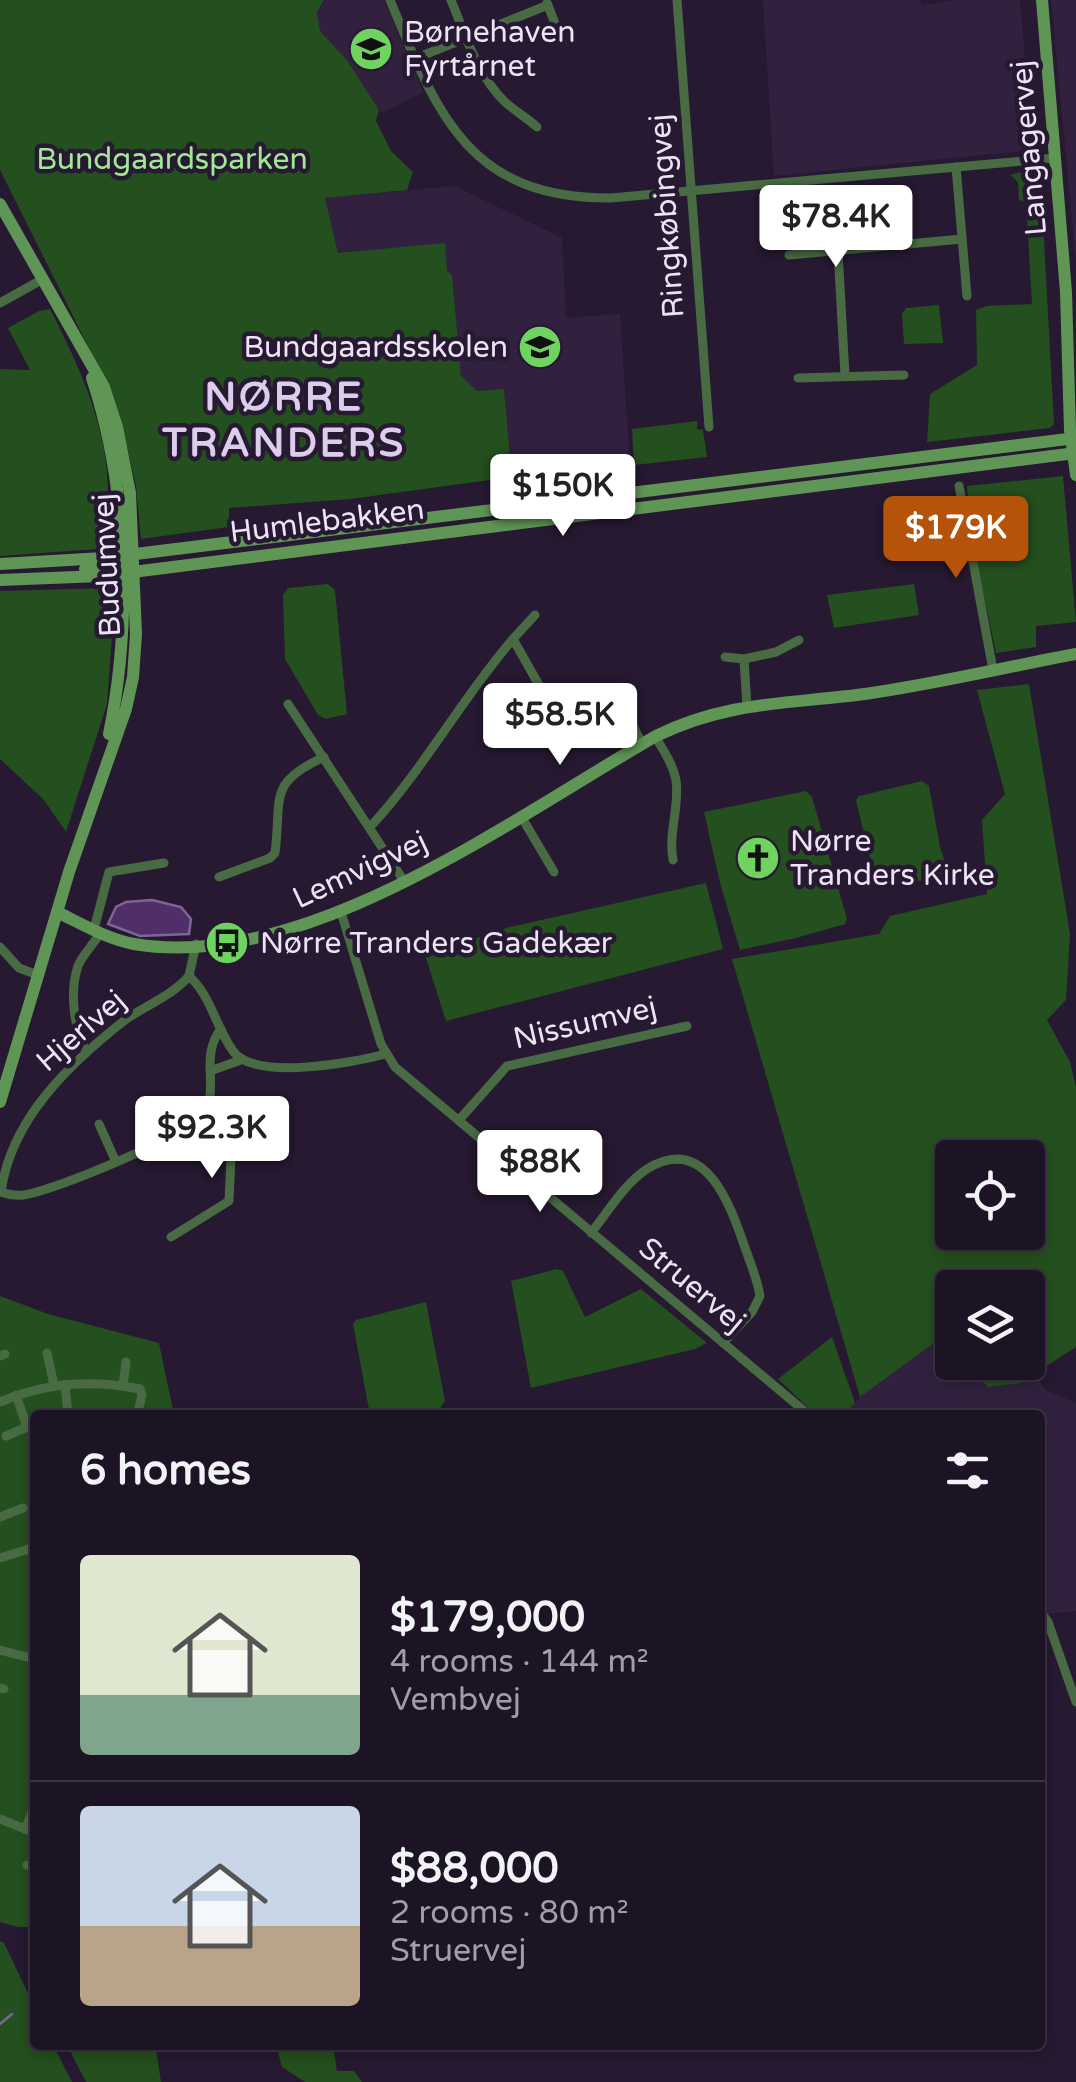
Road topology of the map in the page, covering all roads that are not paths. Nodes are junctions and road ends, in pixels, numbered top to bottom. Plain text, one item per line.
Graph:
1 (390, 0) edge
2 (451, 0) edge
3 (677, 0) edge
4 (1042, 0) edge
5 (546, 2) edge
6 (467, 38) junction
7 (571, 41) dead end
8 (414, 59) junction
9 (538, 127) dead end
10 (1056, 158) junction
11 (956, 167) junction
12 (690, 191) junction
13 (0, 204) edge
14 (962, 239) junction
15 (838, 250) junction
16 (789, 255) dead end
17 (43, 279) junction
18 (1066, 292) junction
19 (967, 296) dead end
20 (0, 302) edge
21 (1076, 340) edge
22 (1068, 356) junction
23 (904, 374) dead end
24 (844, 375) junction
25 (798, 378) dead end
26 (1076, 397) edge
27 (709, 427) dead end
28 (1075, 446) edge
29 (1076, 475) edge
30 (959, 486) dead end
31 (0, 564) edge
32 (128, 564) junction
33 (5, 580) edge
34 (535, 615) dead end
35 (513, 639) junction
36 (799, 640) dead end
37 (1076, 654) edge
38 (725, 656) dead end
39 (744, 659) junction
40 (993, 670) junction
41 (617, 693) dead end
42 (288, 704) dead end
43 (748, 707) junction
44 (503, 720) dead end
45 (656, 736) junction
46 (642, 744) junction
47 (324, 757) junction
48 (522, 816) junction
49 (370, 826) junction
50 (672, 860) dead end
51 (554, 872) dead end
52 (157, 877) dead end
53 (220, 877) dead end
54 (404, 881) junction
55 (57, 912) junction
56 (341, 912) junction
57 (97, 931) junction
58 (196, 944) junction
59 (0, 947) edge
60 (38, 974) junction
61 (189, 976) junction
62 (687, 1026) dead end
63 (221, 1029) junction
64 (88, 1052) junction
65 (386, 1054) junction
66 (241, 1060) junction
67 (210, 1071) junction
68 (0, 1102) edge
69 (202, 1116) junction
70 (458, 1120) junction
71 (99, 1124) dead end
72 (116, 1162) junction
73 (1, 1192) edge
74 (591, 1232) junction
75 (171, 1237) dead end
76 (723, 1343) junction
77 (47, 1352) dead end
78 (126, 1362) dead end
79 (59, 1384) junction
80 (123, 1386) junction
81 (16, 1395) junction
82 (1, 1400) edge
83 (67, 1410) edge
84 (138, 1410) edge
85 (803, 1410) edge
86 (6, 1436) dead end
87 (23, 1508) dead end
88 (0, 1516) edge
89 (30, 1549) edge
90 (0, 1558) edge
91 (1045, 1618) edge
92 (0, 1650) edge
93 (30, 1658) edge
94 (1076, 1702) edge
95 (0, 1820) edge
96 (30, 1831) edge

1 - 8 street
2 - 6 street
3 - 12 street, Ringkøbingvej
4 - 10 street, Langagervej
5 - 6 street
5 - 7 street
6 - 8 street
6 - 9 street
8 - 12 street
10 - 11 street
10 - 18 street, Langagervej
11 - 12 street
11 - 14 street
12 - 27 street, Ringkøbingvej
13 - 17 street, Budumvej
14 - 15 street
14 - 19 street
15 - 16 street
15 - 24 street
17 - 20 street
17 - 32 street, Budumvej
18 - 21 street, Langagervej
18 - 22 street, Langagervej
22 - 26 street, Langagervej
22 - 28 street, Langagervej
23 - 24 street
24 - 25 street
28 - 29 street, Langagervej
28 - 32 street, Humlebakken
28 - 32 street, Humlebakken
30 - 40 street
31 - 32 street, Humlebakken
32 - 33 street
32 - 55 street, Budumvej
34 - 35 street
35 - 44 street
35 - 49 street
36 - 39 street
37 - 40 street, Lemvigvej
38 - 39 street
39 - 43 street
40 - 43 street, Lemvigvej
41 - 46 street
42 - 47 street
43 - 45 street, Lemvigvej
45 - 46 street, Lemvigvej
45 - 50 street
46 - 48 street, Lemvigvej
47 - 49 street
47 - 53 street
48 - 51 street
48 - 54 street, Lemvigvej
49 - 54 street
52 - 57 street
54 - 56 street, Lemvigvej
55 - 57 street, Lemvigvej
55 - 60 street, Budumvej
56 - 58 street, Lemvigvej
56 - 65 street, Struervej
57 - 58 street, Lemvigvej
57 - 64 street
58 - 61 street
59 - 60 street
60 - 68 street, Budumvej
61 - 63 street
61 - 64 street, Hjerlvej
62 - 70 street, Nissumvej
63 - 66 street
63 - 67 street
64 - 73 street, Hjerlvej
65 - 66 street
65 - 70 street, Struervej
66 - 67 street
67 - 69 street
69 - 72 street
69 - 75 street
70 - 74 street, Struervej
71 - 72 street
72 - 73 street
74 - 76 street, Struervej
74 - 76 street
76 - 85 street, Struervej
77 - 79 street
78 - 80 street
79 - 80 street
79 - 81 street
79 - 83 street
80 - 84 street
81 - 82 street
81 - 86 street
87 - 88 street
89 - 90 street
91 - 94 street
92 - 93 street
95 - 96 street

